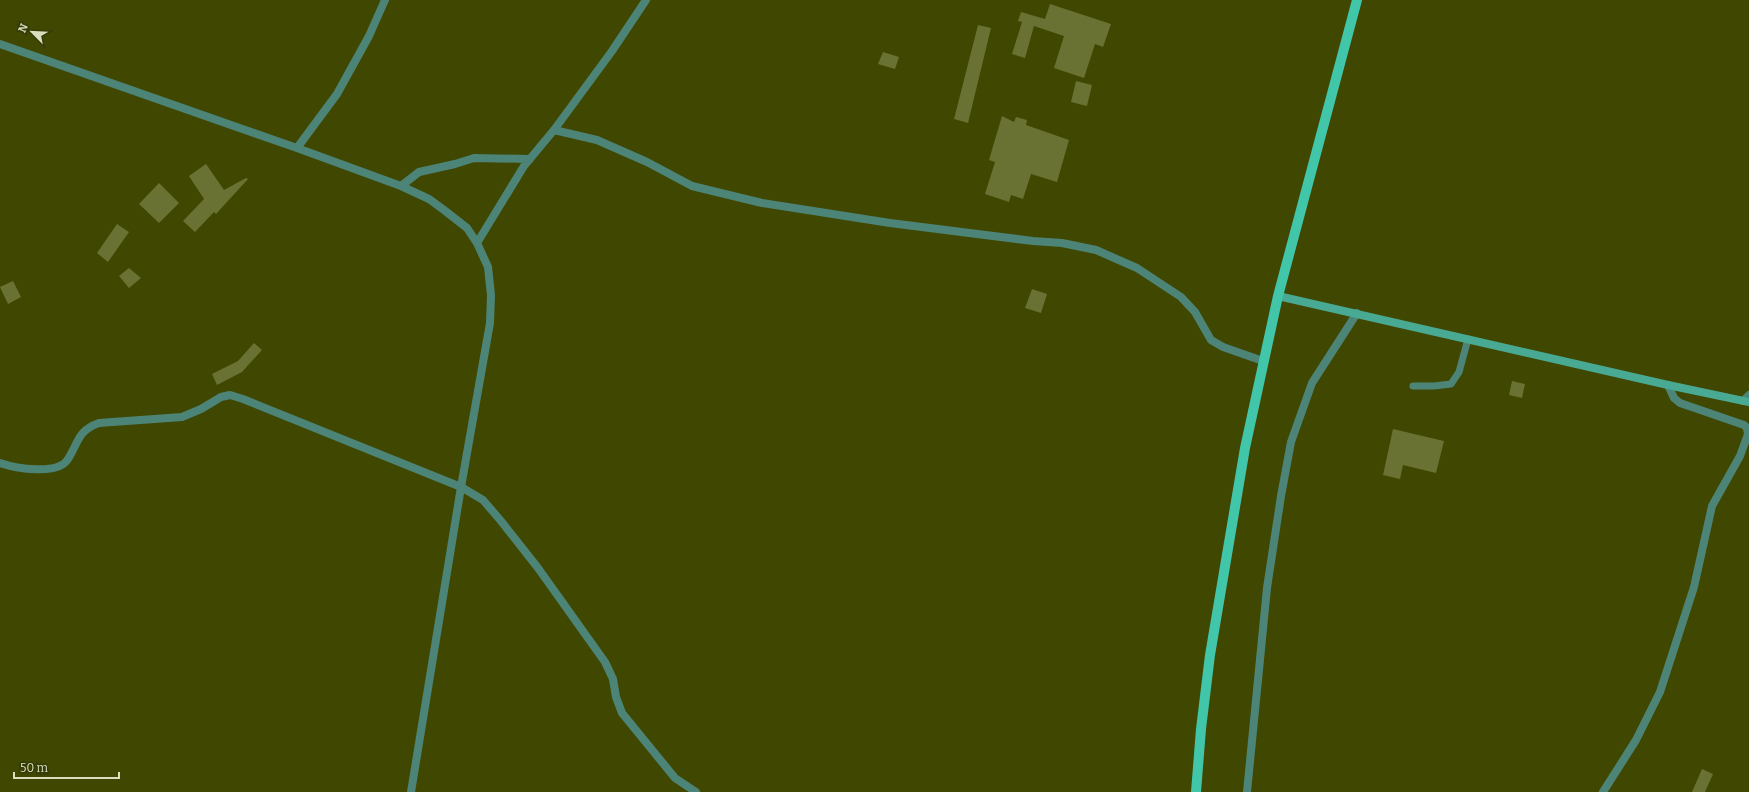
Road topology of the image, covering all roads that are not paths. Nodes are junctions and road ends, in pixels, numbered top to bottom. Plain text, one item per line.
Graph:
1 (385, 0) edge
2 (646, 0) edge
3 (1357, 0) edge
4 (0, 44) edge
5 (554, 130) junction
6 (297, 148) junction
7 (530, 160) junction
8 (401, 186) junction
9 (477, 243) junction
10 (1278, 296) junction
11 (1357, 313) junction
12 (1468, 339) junction
13 (1263, 361) junction
14 (1668, 385) junction
15 (1413, 386) dead end
16 (1747, 399) edge
17 (0, 463) edge
18 (461, 487) junction
19 (411, 792) edge
20 (696, 792) edge
21 (1196, 792) edge
22 (1247, 792) edge
23 (1603, 792) edge

1 - 6 street
2 - 5 street
3 - 10 main road
4 - 6 street
5 - 7 street
5 - 13 street
6 - 8 street
7 - 8 street
7 - 9 street
8 - 9 street
9 - 18 street
10 - 11 street
10 - 13 main road
11 - 12 street
11 - 22 street
12 - 14 street
12 - 15 lane
13 - 21 main road
14 - 16 street
14 - 23 street
17 - 18 street
18 - 19 street
18 - 20 street

